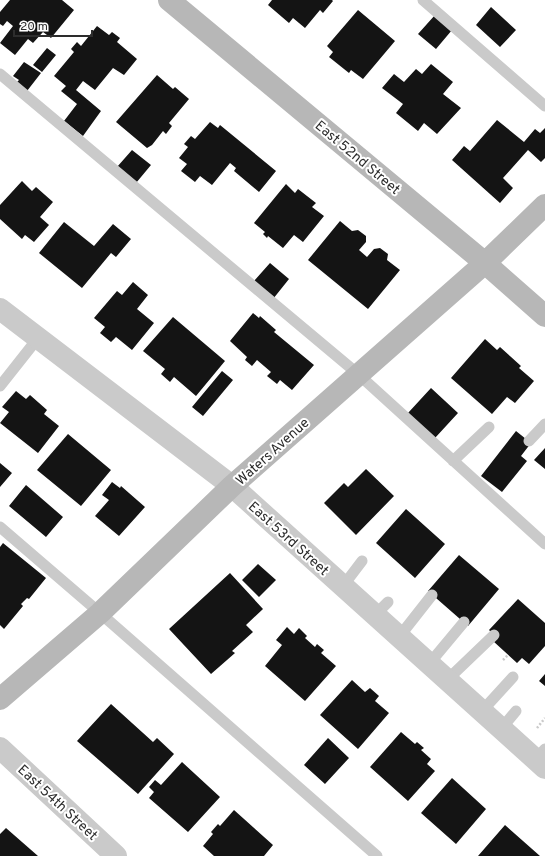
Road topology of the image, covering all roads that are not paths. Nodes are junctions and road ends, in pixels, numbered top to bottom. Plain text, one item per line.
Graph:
1 (169, 0) edge
2 (423, 0) edge
3 (0, 74) edge
4 (545, 106) edge
5 (545, 205) edge
6 (485, 263) junction
7 (0, 309) edge
8 (545, 316) edge
9 (38, 338) junction
10 (358, 374) junction
11 (0, 386) edge
12 (545, 424) edge
13 (489, 427) dead end
14 (529, 441) dead end
15 (454, 460) junction
16 (232, 486) junction
17 (0, 527) edge
18 (545, 544) edge
19 (362, 561) dead end
20 (343, 586) junction
21 (432, 595) dead end
22 (100, 613) junction
23 (464, 622) dead end
24 (494, 635) dead end
25 (399, 637) junction
26 (429, 664) junction
27 (513, 677) dead end
28 (448, 680) junction
29 (0, 700) edge
30 (482, 711) junction
31 (516, 711) dead end
32 (501, 729) junction
33 (0, 748) edge
34 (542, 759) edge
35 (116, 856) edge
36 (377, 856) edge

1 - 6 main road, East 52nd Street
2 - 4 lane
3 - 10 lane
5 - 6 main road, Waters Avenue
6 - 8 main road, East 52nd Street
6 - 10 main road, Waters Avenue
7 - 9 street, East 53rd Street
9 - 11 lane
9 - 16 street, East 53rd Street
10 - 15 lane
10 - 16 main road, Waters Avenue
12 - 14 lane
13 - 15 lane
15 - 18 lane
16 - 20 street, East 53rd Street
16 - 22 main road, Waters Avenue
17 - 22 lane
19 - 20 lane
20 - 25 street, East 53rd Street
21 - 25 lane
22 - 29 main road, Waters Avenue
22 - 36 lane
23 - 26 lane
24 - 28 lane
25 - 26 street, East 53rd Street
26 - 28 street, East 53rd Street
27 - 30 lane
28 - 30 street, East 53rd Street
30 - 32 street, East 53rd Street
31 - 32 lane
32 - 34 street, East 53rd Street
33 - 35 street, East 54th Street

